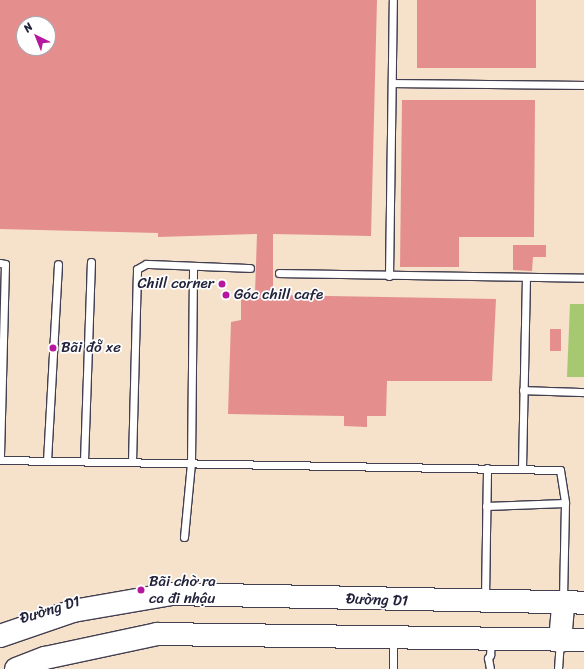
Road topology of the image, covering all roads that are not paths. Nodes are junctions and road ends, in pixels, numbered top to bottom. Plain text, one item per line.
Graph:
1 (393, 0) edge
2 (392, 83) junction
3 (584, 85) edge
4 (91, 262) dead end
5 (0, 263) edge
6 (58, 264) dead end
7 (193, 268) junction
8 (250, 268) dead end
9 (280, 273) dead end
10 (389, 276) junction
11 (526, 277) junction
12 (584, 278) edge
13 (523, 390) junction
14 (584, 392) edge
15 (0, 460) edge
16 (47, 461) junction
17 (84, 461) junction
18 (132, 462) junction
19 (191, 463) junction
20 (487, 468) junction
21 (522, 468) junction
22 (565, 503) junction
23 (486, 506) junction
24 (184, 537) dead end
25 (171, 594) junction
26 (563, 602) junction
27 (485, 603) junction
28 (584, 603) edge
29 (0, 626) edge
30 (0, 636) edge
31 (393, 638) junction
32 (560, 640) junction
33 (584, 640) edge
34 (486, 645) junction
35 (94, 647) junction
36 (490, 668) edge
37 (16, 669) edge
38 (39, 669) edge
39 (393, 669) edge
40 (558, 669) edge

1 - 2 lane
2 - 3 lane
2 - 10 lane
4 - 17 lane
5 - 15 lane
6 - 16 lane
7 - 8 lane
7 - 18 lane
7 - 19 lane
9 - 10 lane
10 - 11 lane
11 - 12 lane
11 - 13 lane
13 - 14 lane
13 - 21 lane
15 - 16 lane
16 - 17 lane
17 - 18 lane
18 - 19 lane
19 - 20 lane
19 - 24 lane
20 - 21 lane
20 - 23 lane
21 - 22 lane
22 - 23 lane
22 - 26 lane
23 - 27 lane
25 - 27 main road, Đường D1
25 - 29 main road, Đường D1
25 - 30 main road, Đường D1
26 - 27 main road, Đường D1
26 - 28 main road, Đường D1
26 - 32 main road
31 - 34 main road
31 - 35 main road
31 - 39 lane
32 - 33 main road
32 - 34 main road
32 - 40 lane
34 - 36 lane
35 - 37 main road
35 - 38 main road

